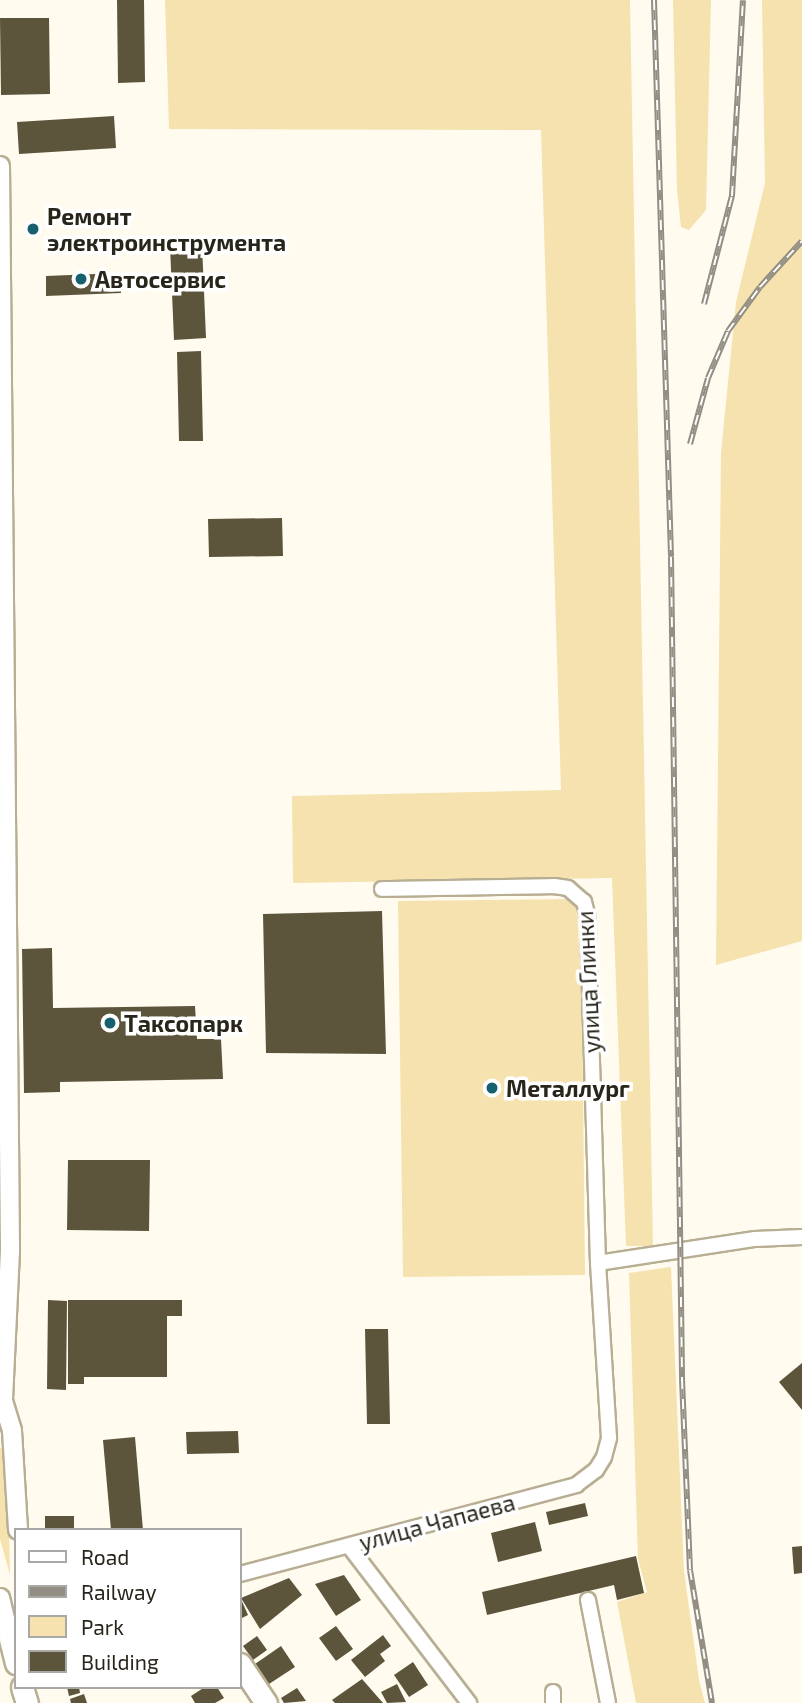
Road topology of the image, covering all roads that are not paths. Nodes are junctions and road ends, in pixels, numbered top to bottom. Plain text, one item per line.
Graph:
1 (0, 166) edge
2 (1, 198) edge
3 (2, 772) edge
4 (382, 889) dead end
5 (802, 1237) edge
6 (5, 1251) edge
7 (598, 1263) junction
8 (2, 1402) edge
9 (608, 1438) joint
10 (18, 1528) edge
11 (349, 1546) junction
12 (242, 1573) edge
13 (0, 1598) edge
14 (588, 1600) dead end
15 (10, 1637) edge
16 (14, 1654) edge
17 (242, 1667) edge
18 (266, 1703) edge
19 (469, 1703) edge
20 (608, 1703) edge

1 - 2 street
2 - 3 street
3 - 6 street
4 - 7 street, улица Глинки
5 - 7 street
6 - 8 street
7 - 9 street, улица Глинки
8 - 10 street
9 - 11 street, улица Чапаева
11 - 12 street, улица Чапаева
11 - 19 street
13 - 15 street
14 - 20 street
15 - 16 main road
17 - 18 main road

